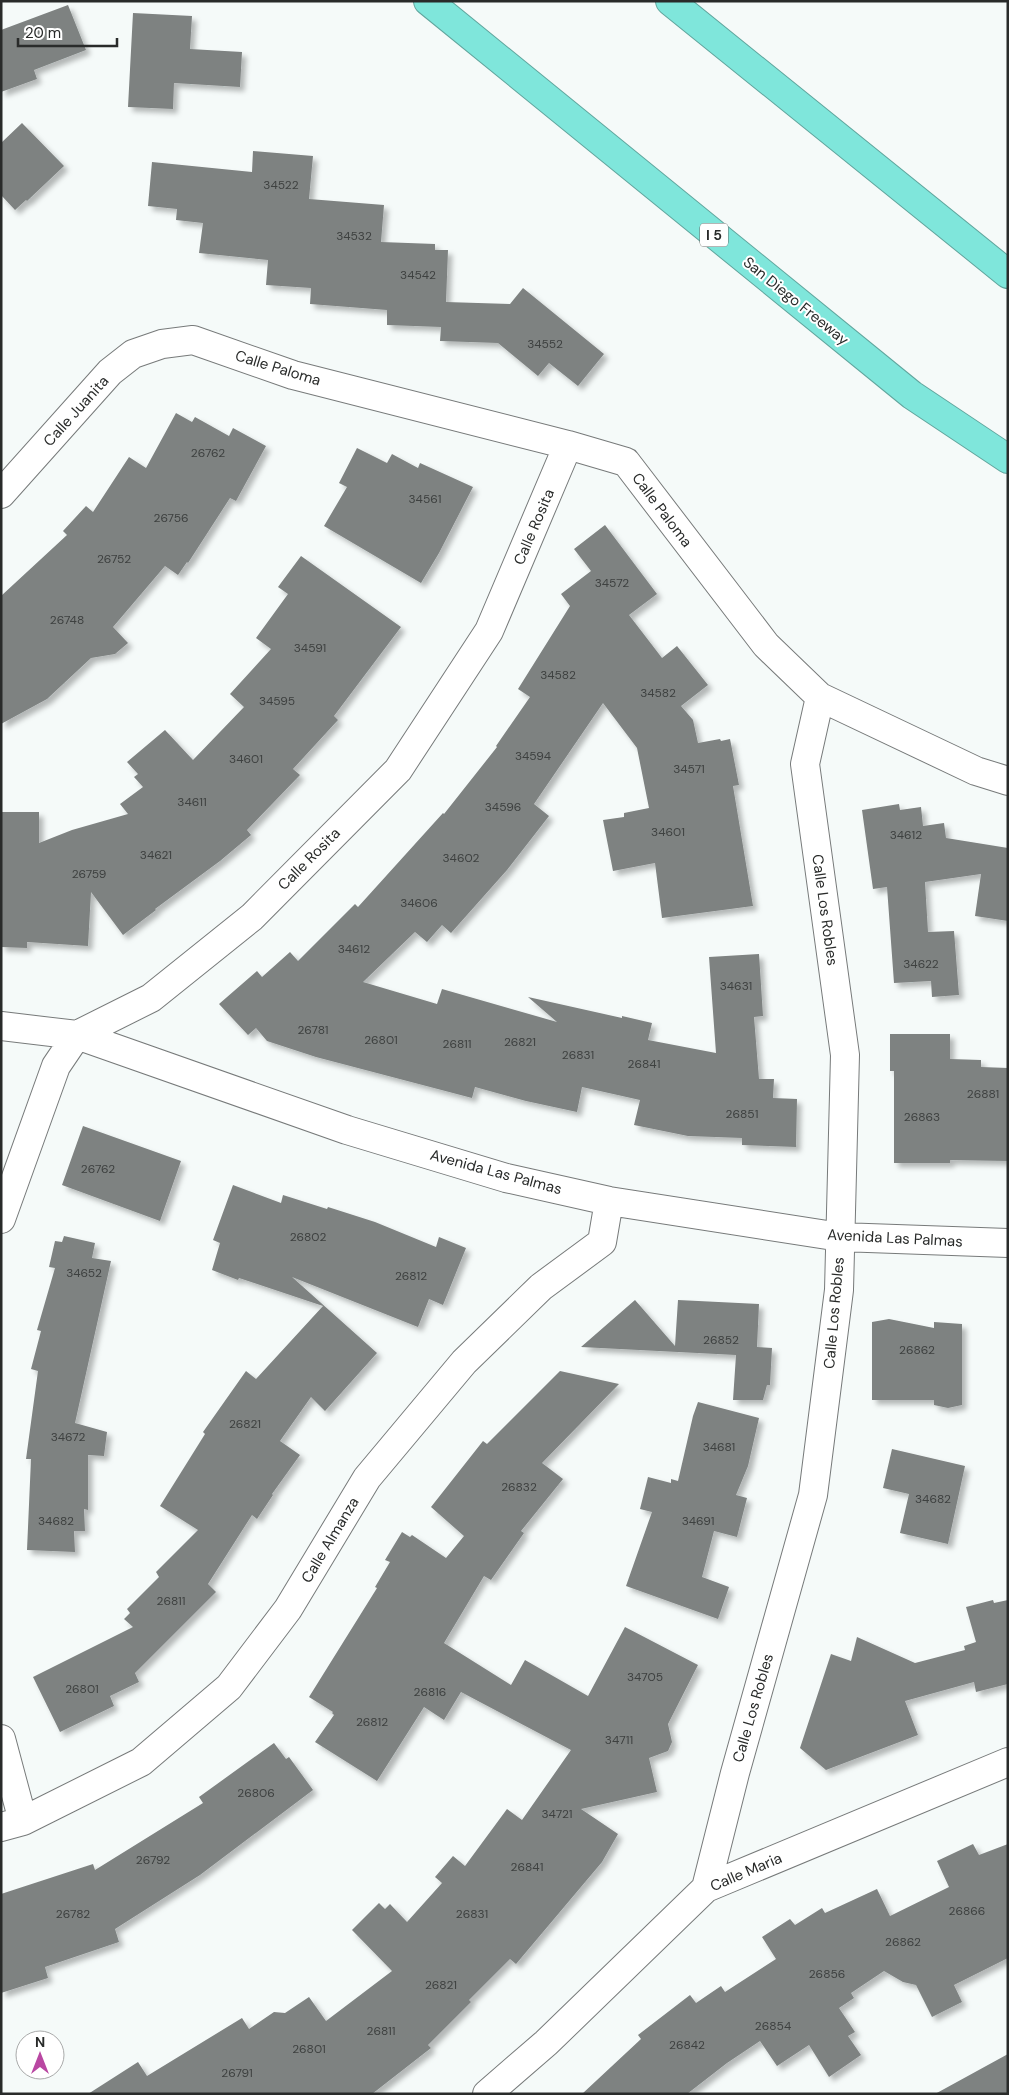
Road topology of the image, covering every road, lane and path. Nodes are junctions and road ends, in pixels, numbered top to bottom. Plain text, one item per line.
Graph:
1 (428, 1) edge
2 (670, 1) edge
3 (1008, 274) edge
4 (162, 344) joint
5 (568, 445) junction
6 (1008, 459) edge
7 (1, 494) edge
8 (820, 697) junction
9 (1008, 781) edge
10 (1, 1026) edge
11 (77, 1035) junction
12 (609, 1201) junction
13 (1, 1219) edge
14 (840, 1237) junction
15 (1008, 1243) edge
16 (1, 1739) edge
17 (1008, 1762) edge
18 (12, 1824) edge
19 (706, 1888) junction
20 (487, 2094) edge

1 - 6 highway, San Diego Freeway / I 5
2 - 3 highway
4 - 5 street, Calle Paloma
4 - 7 street, Calle Juanita
5 - 8 street, Calle Paloma
5 - 11 street, Calle Rosita
8 - 9 street, Calle Paloma
8 - 14 street, Calle Los Robles
10 - 11 street, Avenida Las Palmas
11 - 12 street, Avenida Las Palmas
11 - 13 street, Calle Rosita
12 - 14 street, Avenida Las Palmas
12 - 18 street, Calle Almanza
14 - 15 street, Avenida Las Palmas
14 - 19 street, Calle Los Robles
16 - 18 street
17 - 19 street, Calle Maria
19 - 20 street, Calle Maria

